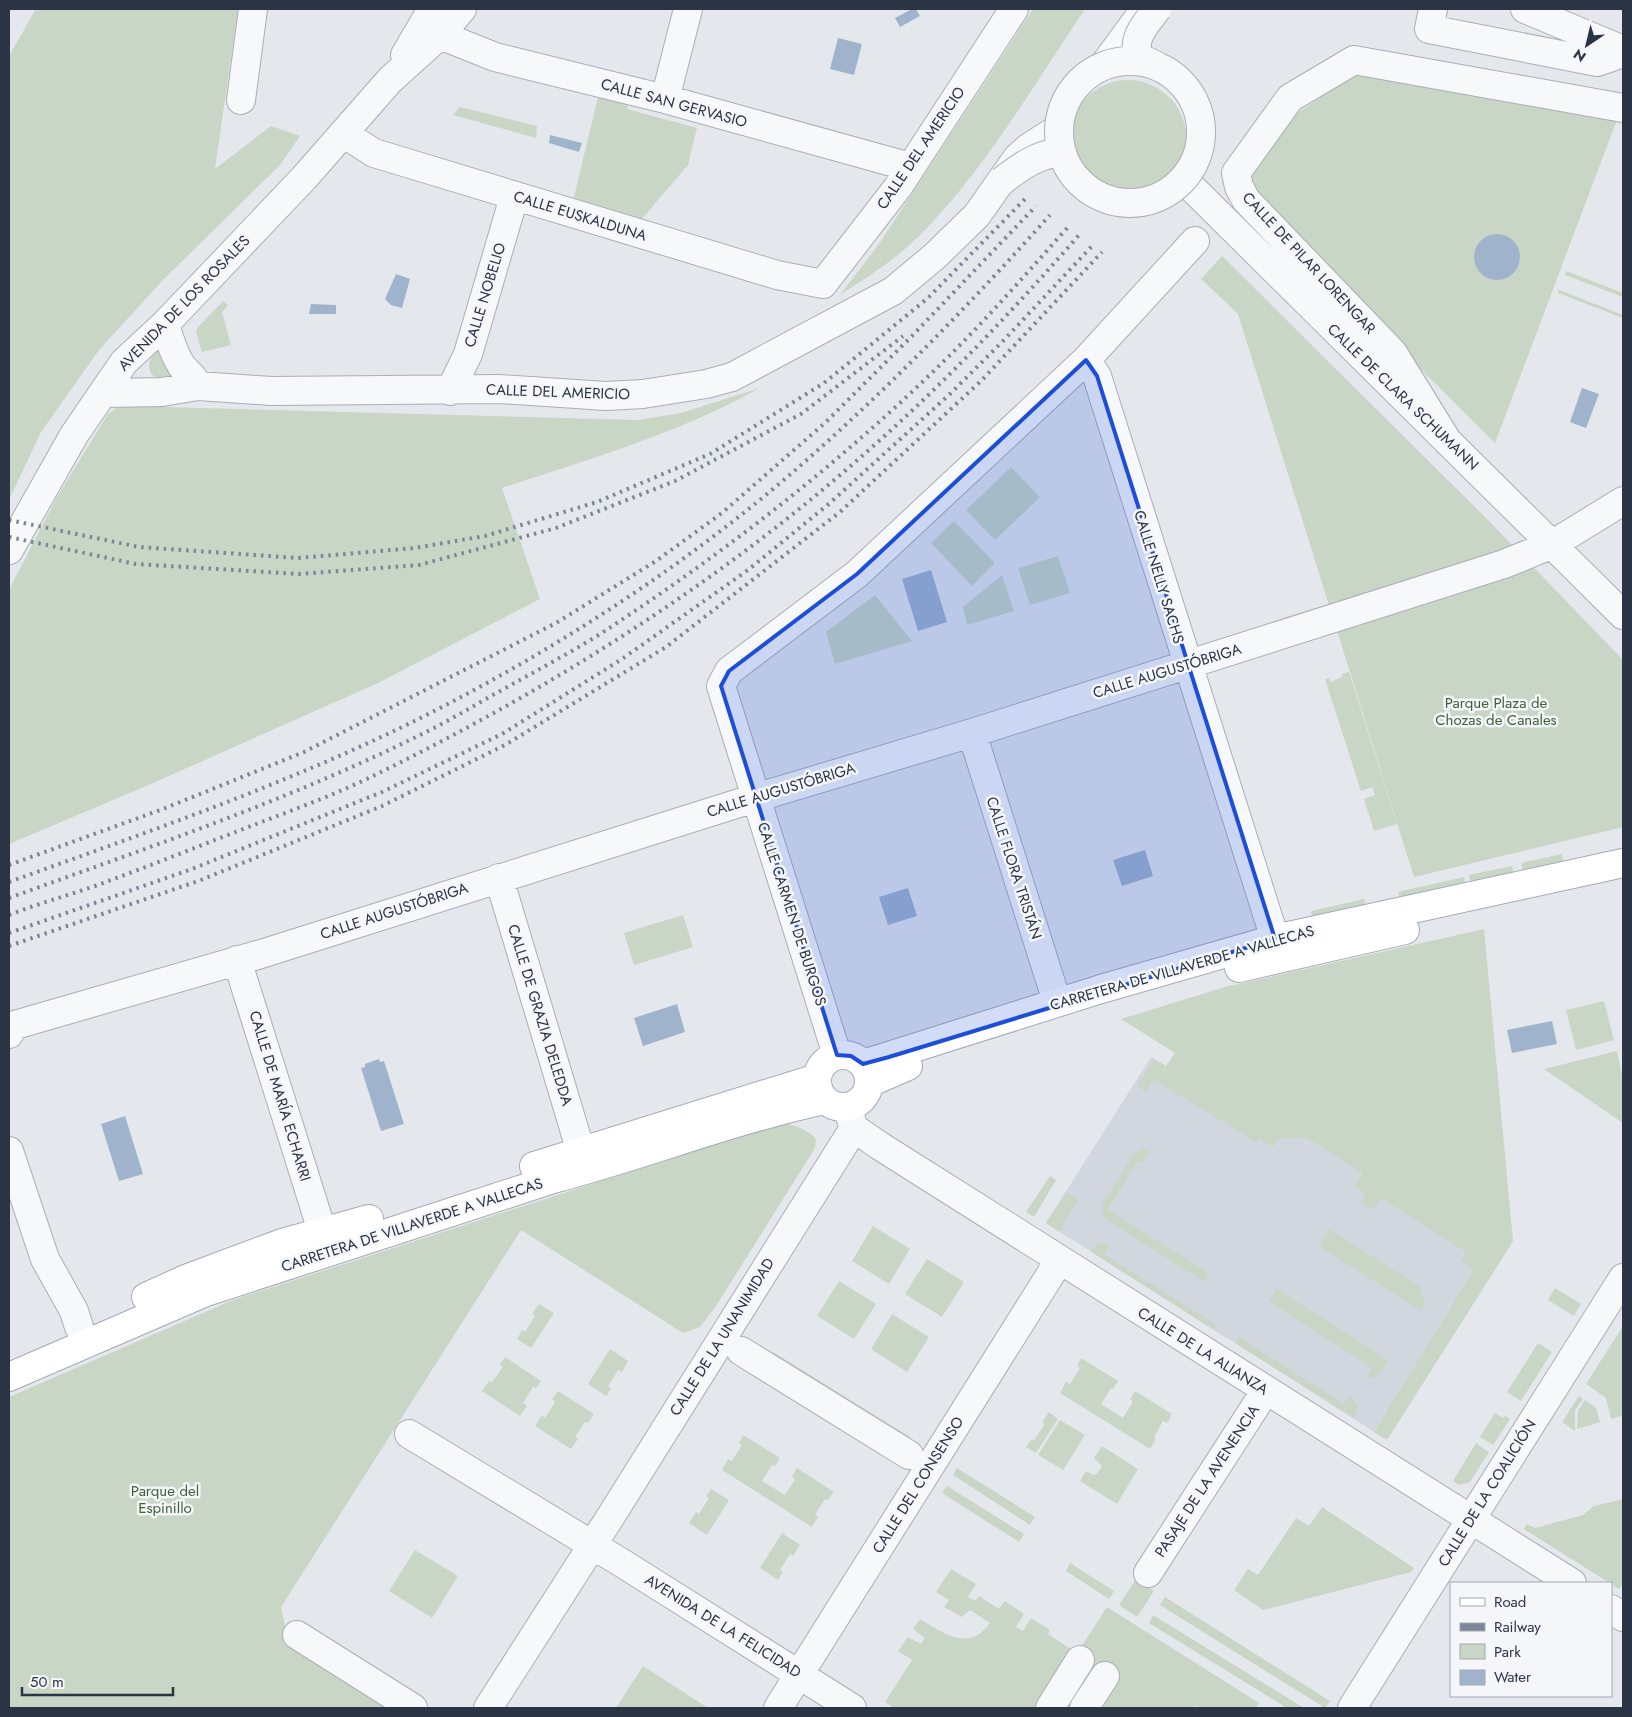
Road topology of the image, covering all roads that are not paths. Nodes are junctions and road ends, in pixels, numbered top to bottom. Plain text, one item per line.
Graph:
1 (253, 9) edge
2 (432, 9) edge
3 (462, 9) edge
4 (688, 9) edge
5 (1014, 9) edge
6 (1145, 9) edge
7 (1157, 9) edge
8 (1434, 9) edge
9 (1525, 9) edge
10 (440, 34) junction
11 (1623, 52) edge
12 (1104, 65) junction
13 (1161, 68) junction
14 (390, 80) junction
15 (665, 99) junction
16 (241, 100) dead end
17 (1623, 108) edge
18 (343, 133) junction
19 (1060, 140) junction
20 (910, 168) junction
21 (1183, 179) junction
22 (514, 197) junction
23 (1195, 241) dead end
24 (823, 284) joint
25 (161, 328) junction
26 (1086, 360) junction
27 (198, 386) junction
28 (450, 391) junction
29 (162, 392) junction
30 (104, 393) junction
31 (1448, 442) junction
32 (1623, 501) edge
33 (1553, 544) junction
34 (9, 550) edge
35 (1621, 606) edge
36 (1186, 664) junction
37 (972, 733) junction
38 (755, 798) junction
39 (1623, 863) edge
40 (499, 878) junction
41 (1623, 881) edge
42 (1275, 939) junction
43 (237, 960) junction
44 (1057, 1002) junction
45 (9, 1034) edge
46 (837, 1055) junction
47 (866, 1074) junction
48 (835, 1103) junction
49 (9, 1151) edge
50 (581, 1152) junction
51 (322, 1231) junction
52 (1059, 1261) junction
53 (1623, 1278) edge
54 (79, 1327) junction
55 (741, 1351) dead end
56 (9, 1360) edge
57 (9, 1377) edge
58 (1266, 1390) junction
59 (408, 1434) dead end
60 (909, 1455) dead end
61 (1471, 1519) junction
62 (592, 1546) junction
63 (1148, 1572) dead end
64 (1570, 1582) edge
65 (1612, 1609) edge
66 (1623, 1617) edge
67 (297, 1635) dead end
68 (1080, 1660) dead end
69 (800, 1675) junction
70 (1104, 1676) dead end
71 (413, 1708) edge
72 (488, 1708) edge
73 (778, 1708) edge
74 (852, 1708) edge
75 (1050, 1708) edge
76 (1084, 1708) edge
77 (1352, 1708) edge

1 - 16 street
2 - 14 street, AVENIDA DE LOS ROSALES
3 - 10 street, AVENIDA DE LOS ROSALES
4 - 15 street
5 - 20 street, CALLE DEL AMERICIO
6 - 12 street
7 - 13 street, bridge
8 - 11 street
9 - 11 street
10 - 14 street, AVENIDA DE LOS ROSALES
10 - 15 street, CALLE SAN GERVASIO
12 - 13 street, bridge
12 - 19 street, bridge
13 - 21 street, bridge
14 - 18 street, AVENIDA DE LOS ROSALES
15 - 20 street, CALLE SAN GERVASIO
17 - 31 street, CALLE DE PILAR LORENGAR
18 - 22 street, CALLE EUSKALDUNA
18 - 25 street, AVENIDA DE LOS ROSALES
19 - 21 street, bridge
19 - 28 street, CALLE DEL AMERICIO, bridge
20 - 24 street, CALLE DEL AMERICIO
21 - 31 street, CALLE DE CLARA SCHUMANN
22 - 24 street, CALLE EUSKALDUNA
22 - 28 street, CALLE NOBELIO
23 - 26 street
25 - 27 street
25 - 29 street
25 - 30 street, AVENIDA DE LOS ROSALES
26 - 36 street, CALLE NELLY SACHS
26 - 38 street, CALLE CARMEN DE BURGOS
27 - 28 street, CALLE DEL AMERICIO
27 - 29 street, CALLE DEL AMERICIO
29 - 30 street, CALLE DEL AMERICIO
30 - 34 street, AVENIDA DE LOS ROSALES
31 - 33 street, CALLE DE CLARA SCHUMANN
32 - 33 street, CALLE AUGUSTÓBRIGA
33 - 35 street, CALLE DE CLARA SCHUMANN
33 - 36 street, CALLE AUGUSTÓBRIGA
36 - 37 street, CALLE AUGUSTÓBRIGA
36 - 42 street, CALLE NELLY SACHS
37 - 38 street, CALLE AUGUSTÓBRIGA
37 - 44 street, CALLE FLORA TRISTÁN
38 - 40 street, CALLE AUGUSTÓBRIGA
38 - 46 street, CALLE CARMEN DE BURGOS
39 - 42 main road, CARRETERA DE VILLAVERDE A VALLECAS
40 - 43 street, CALLE AUGUSTÓBRIGA
40 - 50 street, CALLE DE GRAZIA DELEDDA
41 - 47 main road, CARRETERA DE VILLAVERDE A VALLECAS
42 - 44 main road, CARRETERA DE VILLAVERDE A VALLECAS
43 - 45 street, CALLE AUGUSTÓBRIGA
43 - 51 street, CALLE DE MARÍA ECHARRI
44 - 47 main road, CARRETERA DE VILLAVERDE A VALLECAS
46 - 47 main road
46 - 48 main road
47 - 48 main road
48 - 50 main road, CARRETERA DE VILLAVERDE A VALLECAS
48 - 52 street, CALLE DE LA ALIANZA
48 - 57 main road, CARRETERA DE VILLAVERDE A VALLECAS
48 - 62 street, CALLE DE LA UNANIMIDAD
49 - 54 street
50 - 51 main road, CARRETERA DE VILLAVERDE A VALLECAS
51 - 54 main road, CARRETERA DE VILLAVERDE A VALLECAS
52 - 58 street, CALLE DE LA ALIANZA
52 - 69 street, CALLE DEL CONSENSO
53 - 61 street, CALLE DE LA COALICIÓN
54 - 56 main road, CARRETERA DE VILLAVERDE A VALLECAS
55 - 60 street
58 - 61 street, CALLE DE LA ALIANZA
58 - 63 street, PASAJE DE LA AVENENCIA
59 - 62 street
61 - 64 street, CALLE DE LA ALIANZA
61 - 77 street, CALLE DE LA COALICIÓN
62 - 69 street, AVENIDA DE LA FELICIDAD
62 - 72 street, CALLE DE LA UNANIMIDAD
65 - 66 street
67 - 71 street
68 - 75 street
69 - 73 street, CALLE DEL CONSENSO
69 - 74 street, AVENIDA DE LA FELICIDAD
70 - 76 street

